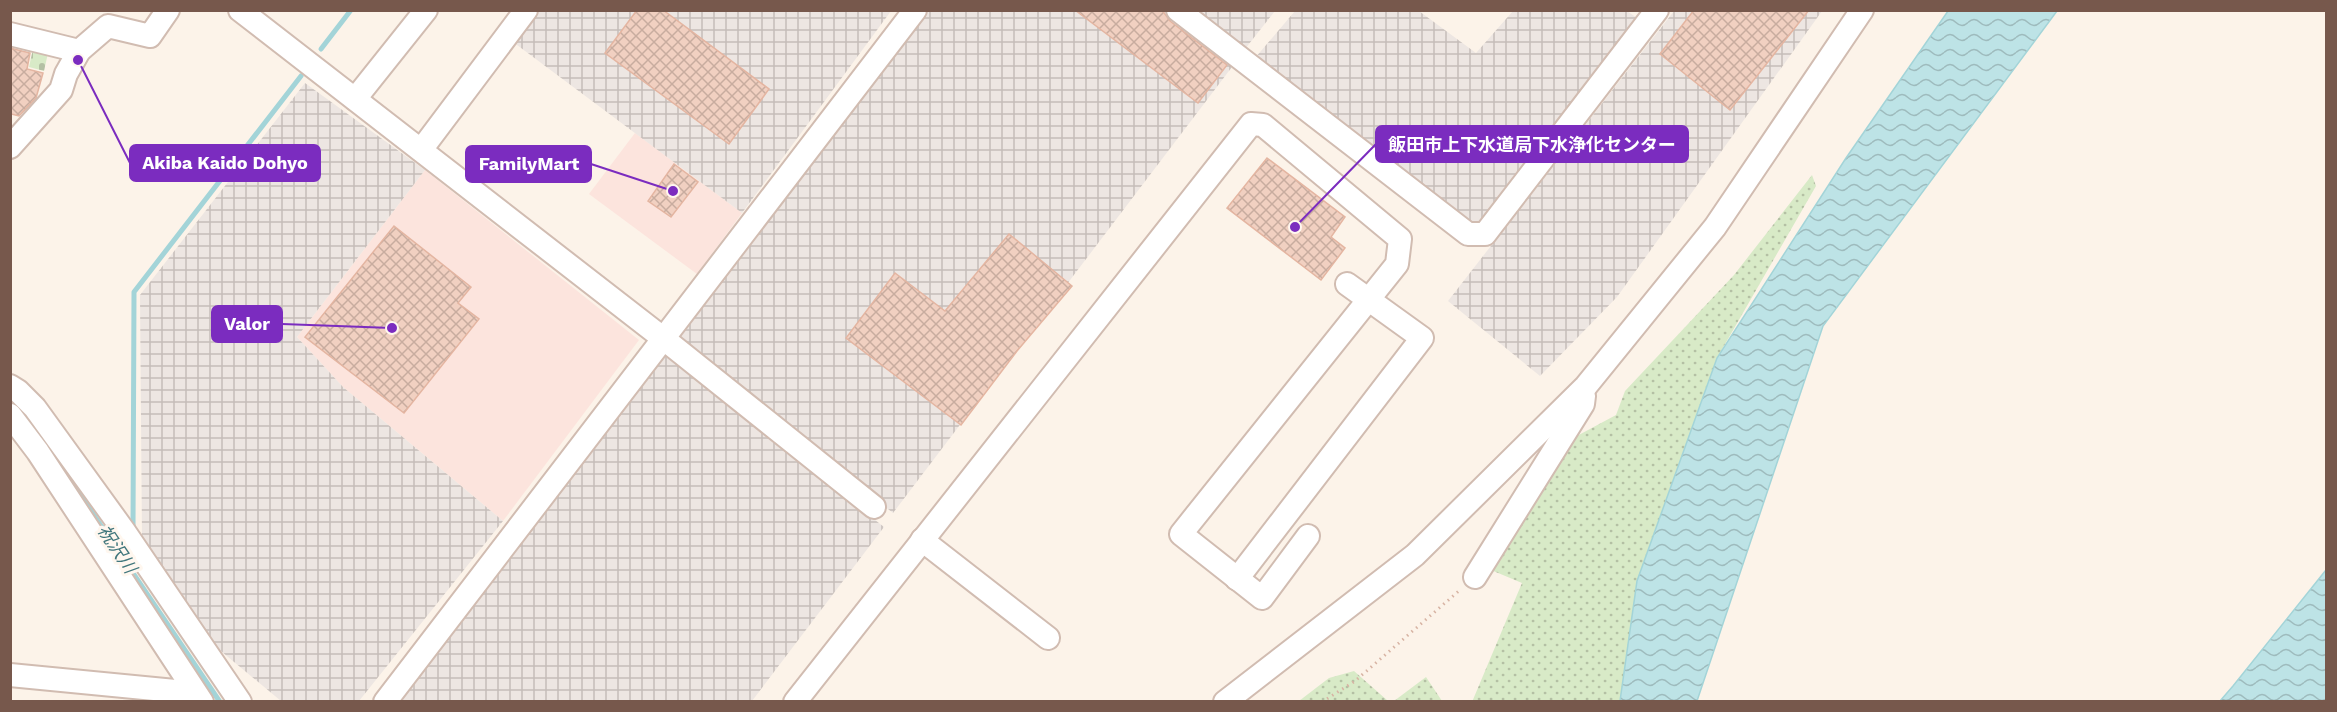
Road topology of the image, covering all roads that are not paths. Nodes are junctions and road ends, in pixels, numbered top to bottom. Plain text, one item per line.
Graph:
1 (168, 10) edge
2 (240, 10) edge
3 (426, 10) edge
4 (526, 10) edge
5 (915, 10) edge
6 (1178, 10) edge
7 (1658, 10) edge
8 (1862, 10) edge
9 (10, 34) edge
10 (79, 51) junction
11 (355, 99) junction
12 (10, 147) edge
13 (421, 150) junction
14 (1347, 284) dead end
15 (1368, 299) junction
16 (664, 339) junction
17 (10, 386) edge
18 (1586, 386) junction
19 (10, 416) edge
20 (48, 446) junction
21 (874, 507) dead end
22 (1308, 536) dead end
23 (922, 540) junction
24 (1475, 577) road end
25 (1238, 579) junction
26 (1048, 638) dead end
27 (10, 675) edge
28 (180, 702) edge
29 (202, 702) edge
30 (240, 702) edge
31 (385, 702) edge
32 (795, 702) edge
33 (1225, 702) edge

1 - 10 street
2 - 11 street
3 - 11 street
4 - 13 street
5 - 16 street
6 - 7 street
8 - 18 street
9 - 10 street
10 - 12 street
11 - 13 street
13 - 16 street
14 - 15 street
15 - 23 street
15 - 25 street
15 - 25 street
16 - 21 street
16 - 31 street
17 - 20 street
18 - 24 street
18 - 33 street
19 - 20 street
20 - 29 street
20 - 30 street
22 - 25 street
23 - 26 street
23 - 32 street
27 - 28 street

